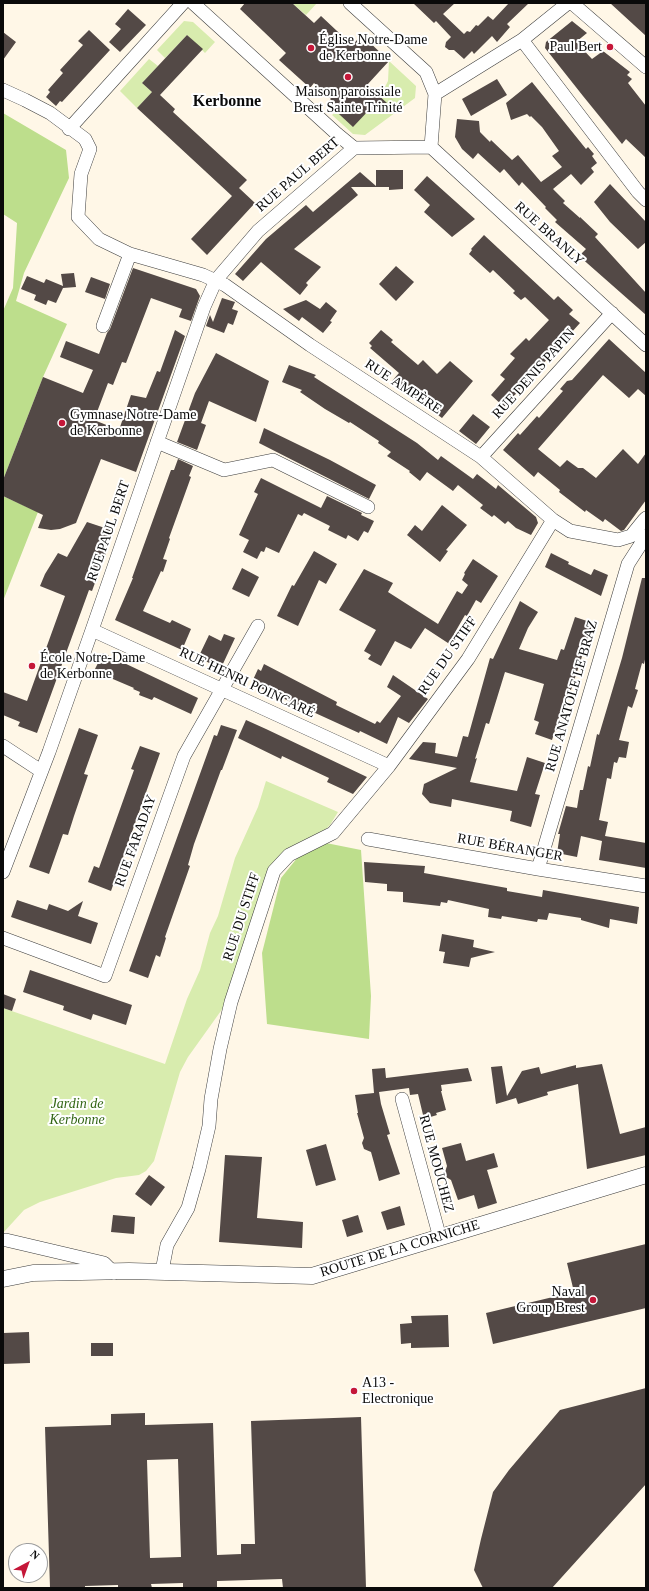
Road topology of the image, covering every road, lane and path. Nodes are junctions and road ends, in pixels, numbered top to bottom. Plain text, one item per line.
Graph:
1 (183, 3) edge
2 (193, 3) edge
3 (350, 3) edge
4 (568, 3) edge
5 (572, 3) edge
6 (522, 40) junction
7 (646, 67) edge
8 (3, 90) edge
9 (435, 94) junction
10 (69, 129) junction
11 (430, 147) junction
12 (354, 148) junction
13 (646, 200) edge
14 (130, 254) junction
15 (216, 280) junction
16 (612, 313) junction
17 (103, 326) dead end
18 (646, 345) edge
19 (157, 442) junction
20 (480, 457) junction
21 (368, 507) dead end
22 (646, 518) edge
23 (553, 520) junction
24 (646, 536) edge
25 (258, 626) dead end
26 (92, 630) junction
27 (223, 689) junction
28 (3, 746) edge
29 (389, 766) junction
30 (41, 772) junction
31 (368, 839) dead end
32 (538, 870) junction
33 (3, 872) edge
34 (646, 886) edge
35 (3, 938) edge
36 (402, 1099) dead end
37 (646, 1175) edge
38 (440, 1238) junction
39 (6, 1240) dead end
40 (162, 1271) junction
41 (114, 1272) junction
42 (3, 1279) edge

1 - 10 street
2 - 12 street
3 - 9 street
4 - 6 street
5 - 7 street
6 - 9 street
6 - 13 street
8 - 10 street, RUE AMPÈRE
9 - 11 street
10 - 14 street, RUE AMPÈRE
11 - 12 street, RUE PAUL BERT
11 - 16 street, RUE BRANLY
12 - 15 street, RUE PAUL BERT
14 - 15 street, RUE AMPÈRE
14 - 17 street
15 - 19 street, RUE PAUL BERT
15 - 20 street, RUE AMPÈRE
16 - 18 street, RUE BRANLY
16 - 20 street, RUE DENIS PAPIN
19 - 21 street
19 - 26 street, RUE PAUL BERT
20 - 23 street, RUE AMPÈRE
22 - 23 street, RUE AMPÈRE
23 - 29 street, RUE DU STIFF
24 - 32 street, RUE ANATOLE LE BRAZ
25 - 27 street, RUE FARADAY
26 - 27 street, RUE HENRI POINCARÉ
26 - 30 street, RUE PAUL BERT
27 - 29 street, RUE HENRI POINCARÉ
27 - 35 street, RUE FARADAY
28 - 30 street
29 - 40 street, RUE DU STIFF
30 - 33 street, RUE PAUL BERT
31 - 32 street, RUE BÉRANGER
32 - 34 street, RUE BÉRANGER
36 - 38 street, RUE MOUCHEZ
37 - 38 street, ROUTE DE LA CORNICHE
38 - 40 street, ROUTE DE LA CORNICHE
39 - 41 street
40 - 41 street, ROUTE DE LA CORNICHE
41 - 42 street, ROUTE DE LA CORNICHE

